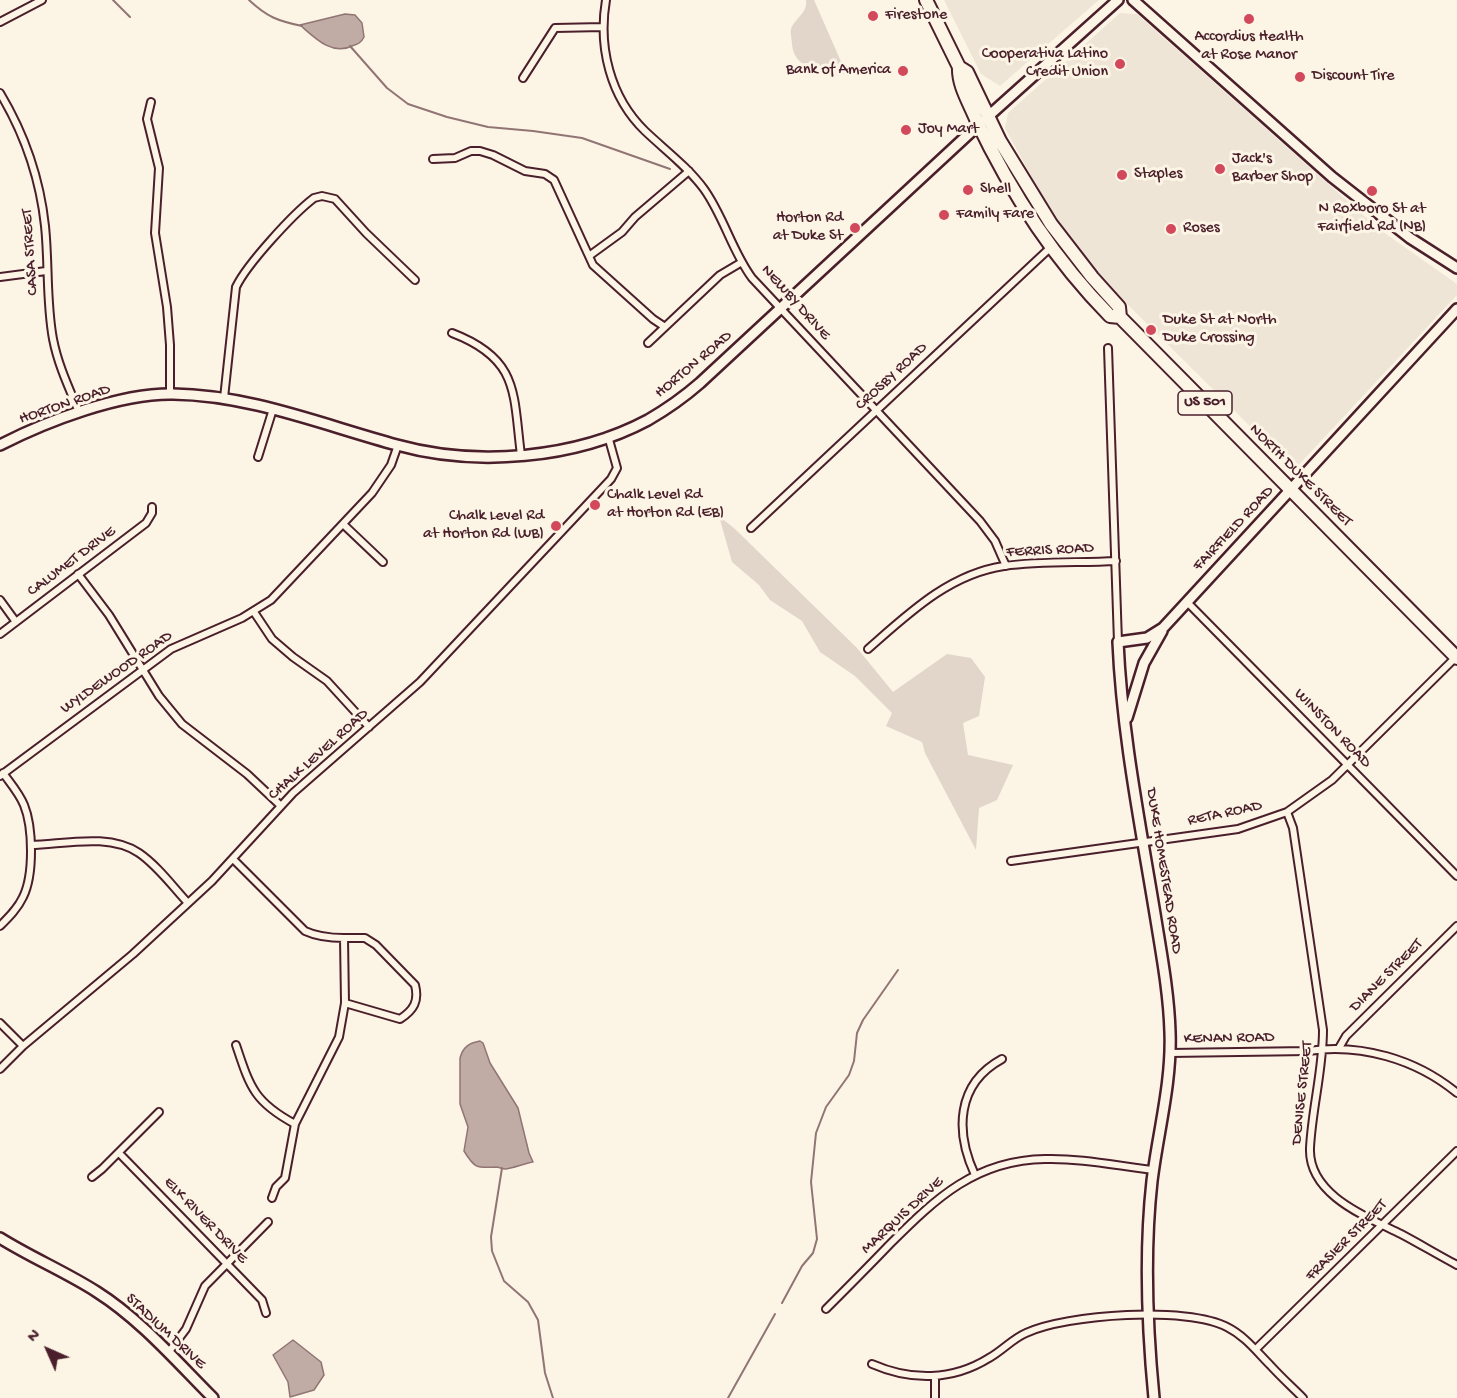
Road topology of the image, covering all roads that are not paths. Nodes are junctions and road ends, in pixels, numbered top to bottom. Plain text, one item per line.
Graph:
1 (42, 0) edge
2 (606, 0) edge
3 (926, 0) edge
4 (1118, 0) edge
5 (1133, 0) edge
6 (0, 22) edge
7 (603, 27) junction
8 (523, 78) dead end
9 (0, 93) edge
10 (151, 102) dead end
11 (984, 121) junction
12 (433, 159) dead end
13 (689, 171) junction
14 (1052, 246) junction
15 (589, 256) junction
16 (742, 262) junction
17 (1457, 268) edge
18 (46, 271) junction
19 (0, 277) edge
20 (415, 280) dead end
21 (781, 309) junction
22 (1457, 309) edge
23 (1120, 317) junction
24 (665, 327) junction
25 (452, 333) dead end
26 (648, 343) dead end
27 (1108, 348) dead end
28 (170, 394) junction
29 (224, 398) junction
30 (273, 409) junction
31 (876, 411) junction
32 (79, 412) junction
33 (608, 436) junction
34 (0, 445) edge
35 (398, 445) junction
36 (521, 455) junction
37 (258, 457) dead end
38 (1291, 489) junction
39 (152, 507) dead end
40 (343, 524) junction
41 (751, 528) dead end
42 (1116, 561) junction
43 (383, 562) dead end
44 (1006, 566) junction
45 (78, 574) junction
46 (0, 600) edge
47 (1187, 602) junction
48 (254, 612) junction
49 (16, 622) junction
50 (1164, 628) junction
51 (0, 634) edge
52 (1118, 642) junction
53 (868, 649) dead end
54 (1456, 658) edge
55 (142, 669) junction
56 (1126, 723) junction
57 (369, 726) junction
58 (1347, 765) junction
59 (2, 775) edge
60 (281, 806) junction
61 (1287, 812) junction
62 (1144, 842) junction
63 (31, 845) junction
64 (233, 859) junction
65 (1011, 861) dead end
66 (1457, 876) edge
67 (188, 903) junction
68 (0, 926) edge
69 (1457, 926) edge
70 (344, 938) junction
71 (345, 1003) junction
72 (0, 1023) edge
73 (236, 1045) dead end
74 (23, 1046) junction
75 (1339, 1048) junction
76 (1323, 1049) junction
77 (1170, 1053) junction
78 (1002, 1059) dead end
79 (0, 1069) edge
80 (1457, 1093) edge
81 (159, 1112) dead end
82 (296, 1124) junction
83 (1457, 1151) edge
84 (119, 1153) junction
85 (1154, 1170) junction
86 (975, 1176) junction
87 (92, 1177) dead end
88 (272, 1198) dead end
89 (268, 1222) dead end
90 (1382, 1225) junction
91 (0, 1238) edge
92 (227, 1263) junction
93 (1457, 1265) edge
94 (826, 1309) dead end
95 (266, 1313) dead end
96 (1148, 1315) junction
97 (1256, 1349) junction
98 (168, 1353) junction
99 (872, 1364) dead end
100 (935, 1377) junction
101 (213, 1398) edge
102 (935, 1398) edge
103 (1154, 1398) edge
104 (1303, 1398) edge

1 - 6 street
2 - 7 street, NEWBY DRIVE
3 - 11 highway, NORTH DUKE STREET / US 501
4 - 11 street, HORTON ROAD
5 - 17 street
7 - 8 street
7 - 13 street, NEWBY DRIVE
9 - 18 street, CASA STREET
10 - 28 street
11 - 14 highway, NORTH DUKE STREET / US 501
11 - 21 street, HORTON ROAD
11 - 23 highway, NORTH DUKE STREET / US 501
12 - 15 street
13 - 15 street
13 - 16 street, NEWBY DRIVE
14 - 23 highway, NORTH DUKE STREET / US 501
14 - 31 street, CROSBY ROAD
15 - 24 street
16 - 21 street, NEWBY DRIVE
16 - 24 street
18 - 19 street
18 - 32 street, CASA STREET
20 - 29 street
21 - 31 street, NEWBY DRIVE
21 - 33 street, HORTON ROAD
22 - 38 street, FAIRFIELD ROAD
23 - 38 highway, NORTH DUKE STREET / US 501
24 - 26 street
25 - 36 street
27 - 42 street, DUKE HOMESTEAD ROAD
28 - 29 street, HORTON ROAD
28 - 32 street, HORTON ROAD
29 - 30 street, HORTON ROAD
30 - 35 street, HORTON ROAD
30 - 37 street
31 - 41 street, CROSBY ROAD
31 - 44 street, NEWBY DRIVE
32 - 34 street, HORTON ROAD
33 - 36 street, HORTON ROAD
33 - 57 street, CHALK LEVEL ROAD
35 - 36 street, HORTON ROAD
35 - 40 street, WYLDEWOOD ROAD
38 - 47 street, FAIRFIELD ROAD
38 - 54 highway, NORTH DUKE STREET / US 501
39 - 45 street, CALUMET DRIVE
40 - 43 street
40 - 48 street, WYLDEWOOD ROAD
42 - 44 street, FERRIS ROAD
42 - 52 street, DUKE HOMESTEAD ROAD
44 - 53 street, FERRIS ROAD
45 - 49 street, CALUMET DRIVE
45 - 55 street
46 - 49 street
47 - 50 street, FAIRFIELD ROAD
47 - 58 street, WINSTON ROAD
48 - 55 street, WYLDEWOOD ROAD
48 - 57 street
49 - 51 street, CALUMET DRIVE
50 - 52 street, FAIRFIELD ROAD
50 - 56 street
52 - 56 street, DUKE HOMESTEAD ROAD
54 - 58 street, RETA ROAD
55 - 59 street, WYLDEWOOD ROAD
55 - 60 street
56 - 62 street, DUKE HOMESTEAD ROAD
57 - 60 street, CHALK LEVEL ROAD
58 - 61 street, RETA ROAD
58 - 66 street, WINSTON ROAD
59 - 63 street
60 - 64 street, CHALK LEVEL ROAD
61 - 62 street, RETA ROAD
61 - 76 street, DENISE STREET
62 - 65 street, RETA ROAD
62 - 77 street, DUKE HOMESTEAD ROAD
63 - 67 street
63 - 68 street
64 - 67 street, CHALK LEVEL ROAD
64 - 70 street
67 - 74 street, CHALK LEVEL ROAD
69 - 75 street, DIANE STREET
70 - 71 street
70 - 71 street
71 - 82 street
72 - 74 street
73 - 82 street
74 - 79 street, CHALK LEVEL ROAD
75 - 76 street, KENAN ROAD
75 - 80 street, KENAN ROAD
76 - 77 street, KENAN ROAD
76 - 90 street, DENISE STREET
77 - 85 street, DUKE HOMESTEAD ROAD
78 - 86 street
81 - 84 street
82 - 88 street
83 - 90 street, FRASIER STREET
84 - 87 street
84 - 92 street, ELK RIVER DRIVE
85 - 86 street, MARQUIS DRIVE
85 - 96 street, DUKE HOMESTEAD ROAD
86 - 94 street, MARQUIS DRIVE
89 - 92 street
90 - 93 street, DENISE STREET
90 - 97 street, FRASIER STREET
91 - 98 street, STADIUM DRIVE
92 - 95 street, ELK RIVER DRIVE
92 - 98 street
96 - 97 street
96 - 100 street
96 - 103 street, DUKE HOMESTEAD ROAD
97 - 104 street
98 - 101 street, STADIUM DRIVE
99 - 100 street
100 - 102 street

